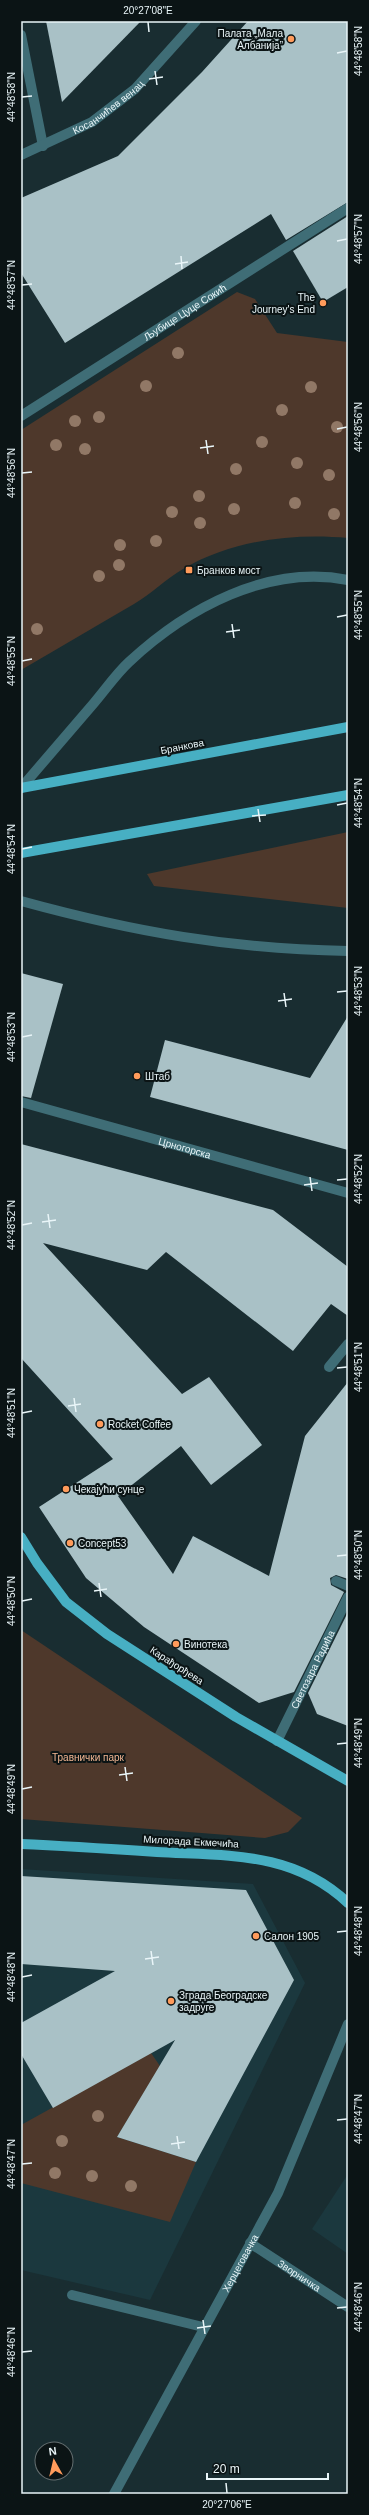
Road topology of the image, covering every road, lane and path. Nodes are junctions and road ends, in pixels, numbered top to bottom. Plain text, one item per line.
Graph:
1 (196, 21) edge
2 (21, 35) edge
3 (43, 146) junction
4 (21, 155) edge
5 (348, 208) edge
6 (21, 416) edge
7 (348, 580) edge
8 (348, 727) edge
9 (21, 788) edge
10 (348, 795) edge
11 (21, 853) edge
12 (21, 901) edge
13 (348, 951) edge
14 (21, 1102) edge
15 (348, 1193) edge
16 (348, 1344) edge
17 (329, 1367) dead end
18 (21, 1537) edge
19 (336, 1581) dead end
20 (348, 1586) edge
21 (348, 1597) edge
22 (277, 1741) junction
23 (348, 1781) edge
24 (21, 1844) edge
25 (348, 1903) edge
26 (348, 2024) edge
27 (250, 2243) junction
28 (72, 2295) dead end
29 (348, 2307) edge
30 (203, 2327) junction
31 (114, 2494) edge

1 - 3 street, Косанчићев венац
2 - 3 street
3 - 4 street, Косанчићев венац
5 - 6 street, Љубице Цуце Сокић
7 - 9 street
8 - 9 main road, Бранкова
10 - 11 main road
12 - 13 street
14 - 15 street, Црногорска
16 - 17 street
18 - 22 main road, Карађорђева
19 - 20 street
21 - 22 street, Светозара Радића
22 - 23 main road, Карађорђева
24 - 25 main road, Милорада Екмечића
26 - 27 street, Херцеговачка
27 - 29 street, Зворничка
27 - 30 street, Херцеговачка
28 - 30 street
30 - 31 street, Херцеговачка

